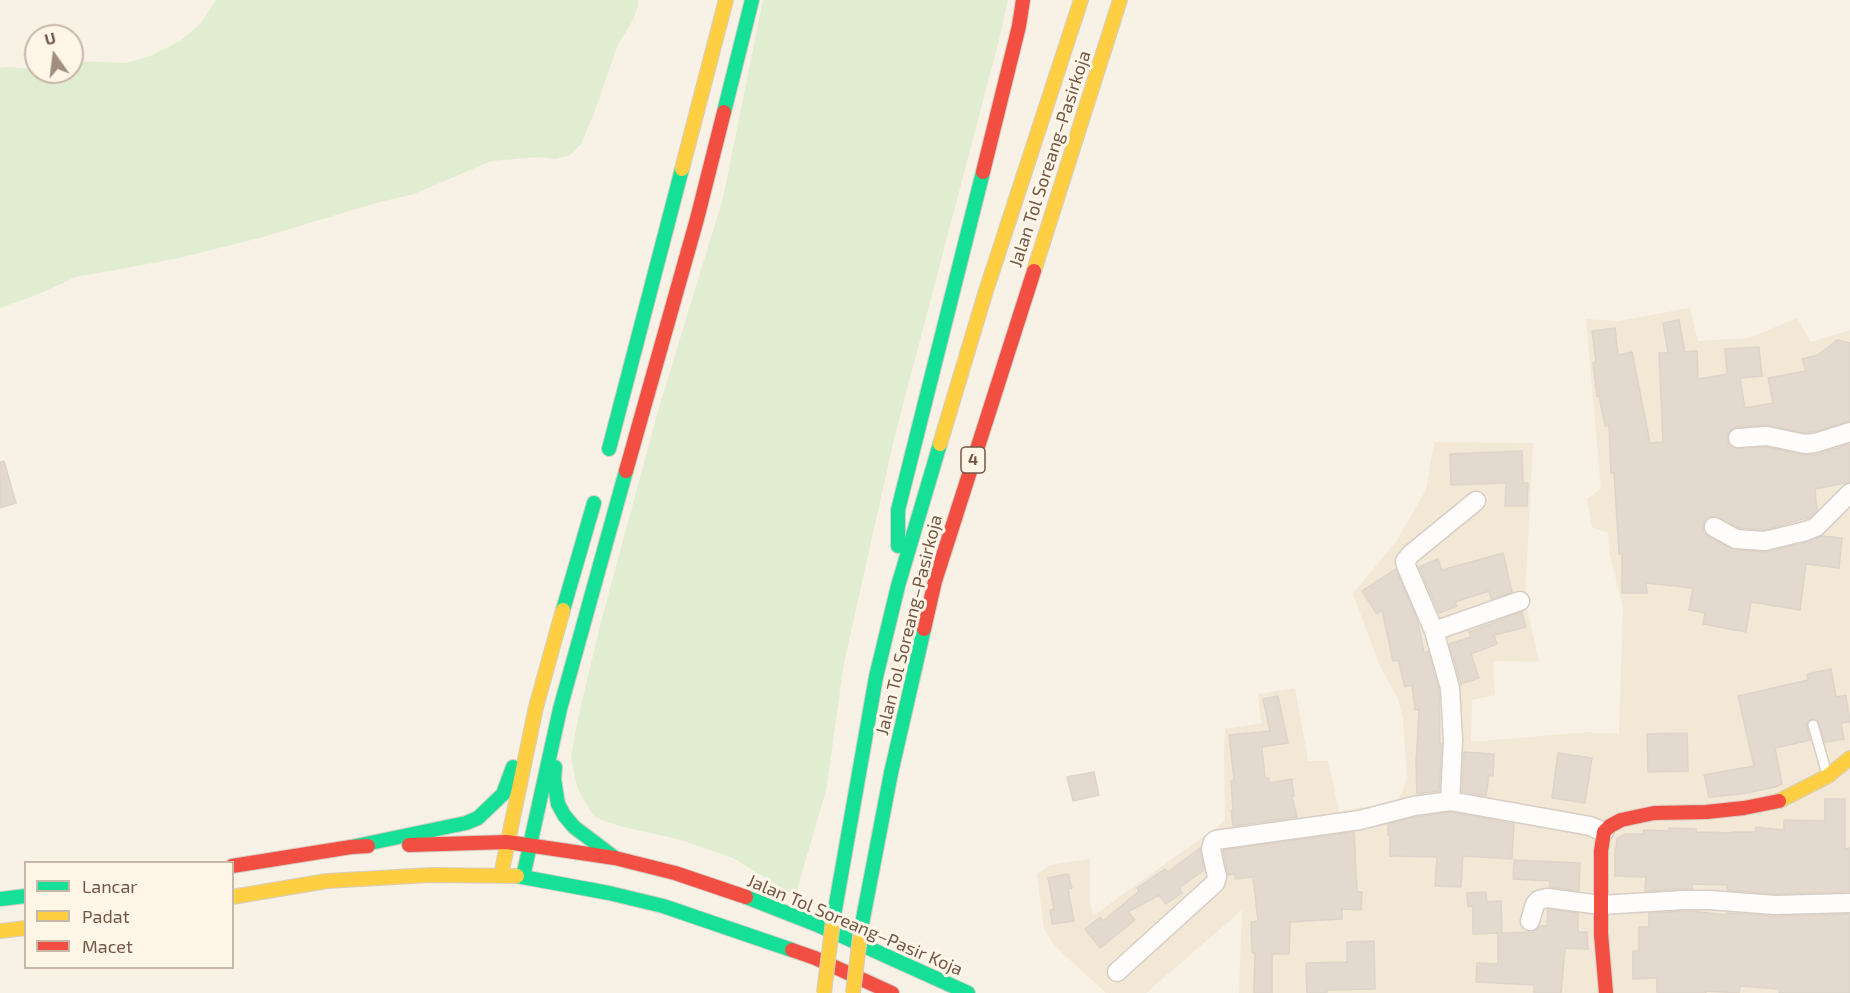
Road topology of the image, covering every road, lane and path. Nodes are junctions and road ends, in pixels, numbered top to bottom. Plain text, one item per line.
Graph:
1 (726, 0) edge
2 (752, 0) edge
3 (1023, 0) edge
4 (1081, 0) edge
5 (1120, 0) edge
6 (1850, 432) edge
7 (1738, 438) dead end
8 (606, 462) dead end
9 (599, 485) dead end
10 (1850, 493) edge
11 (1476, 501) dead end
12 (1714, 527) dead end
13 (898, 586) junction
14 (1520, 601) dead end
15 (1434, 631) junction
16 (536, 707) junction
17 (560, 709) junction
18 (1813, 725) dead end
19 (1850, 758) edge
20 (1828, 776) junction
21 (1450, 801) junction
22 (1604, 832) junction
23 (507, 842) junction
24 (529, 845) junction
25 (351, 847) junction
26 (615, 858) junction
27 (234, 866) edge
28 (501, 875) junction
29 (524, 877) junction
30 (24, 896) edge
31 (234, 897) edge
32 (0, 899) edge
33 (1850, 903) edge
34 (1601, 905) junction
35 (1530, 921) dead end
36 (24, 928) edge
37 (0, 932) edge
38 (1117, 972) dead end
39 (824, 993) edge
40 (853, 993) edge
41 (892, 993) edge
42 (968, 993) edge
43 (1606, 993) edge

1 - 8 main road
2 - 17 main road
3 - 13 main road
4 - 13 main road, Jalan Tol Soreang–Pasirkoja / 4
5 - 40 main road, Jalan Tol Soreang–Pasirkoja / 4, bridge
6 - 7 street
9 - 16 main road
10 - 12 street
11 - 15 street
13 - 39 main road, Jalan Tol Soreang–Pasirkoja / 4, bridge
14 - 15 street
15 - 21 street
16 - 23 main road
16 - 25 main road
17 - 24 main road
17 - 26 main road
18 - 20 lane
19 - 20 main road
20 - 22 main road
21 - 22 street
21 - 38 street
22 - 34 main road
23 - 24 main road, Jalan Tol Soreang–Pasir Koja
23 - 25 main road, Jalan Tol Soreang–Pasir Koja
23 - 28 main road
24 - 26 main road, Jalan Tol Soreang–Pasir Koja
24 - 29 main road
25 - 27 main road, Jalan Tol Soreang–Pasir Koja
26 - 42 main road, Jalan Tol Soreang–Pasir Koja
28 - 29 main road
28 - 31 main road
29 - 41 main road
30 - 32 main road
33 - 34 street
34 - 35 street
34 - 43 main road
36 - 37 main road

